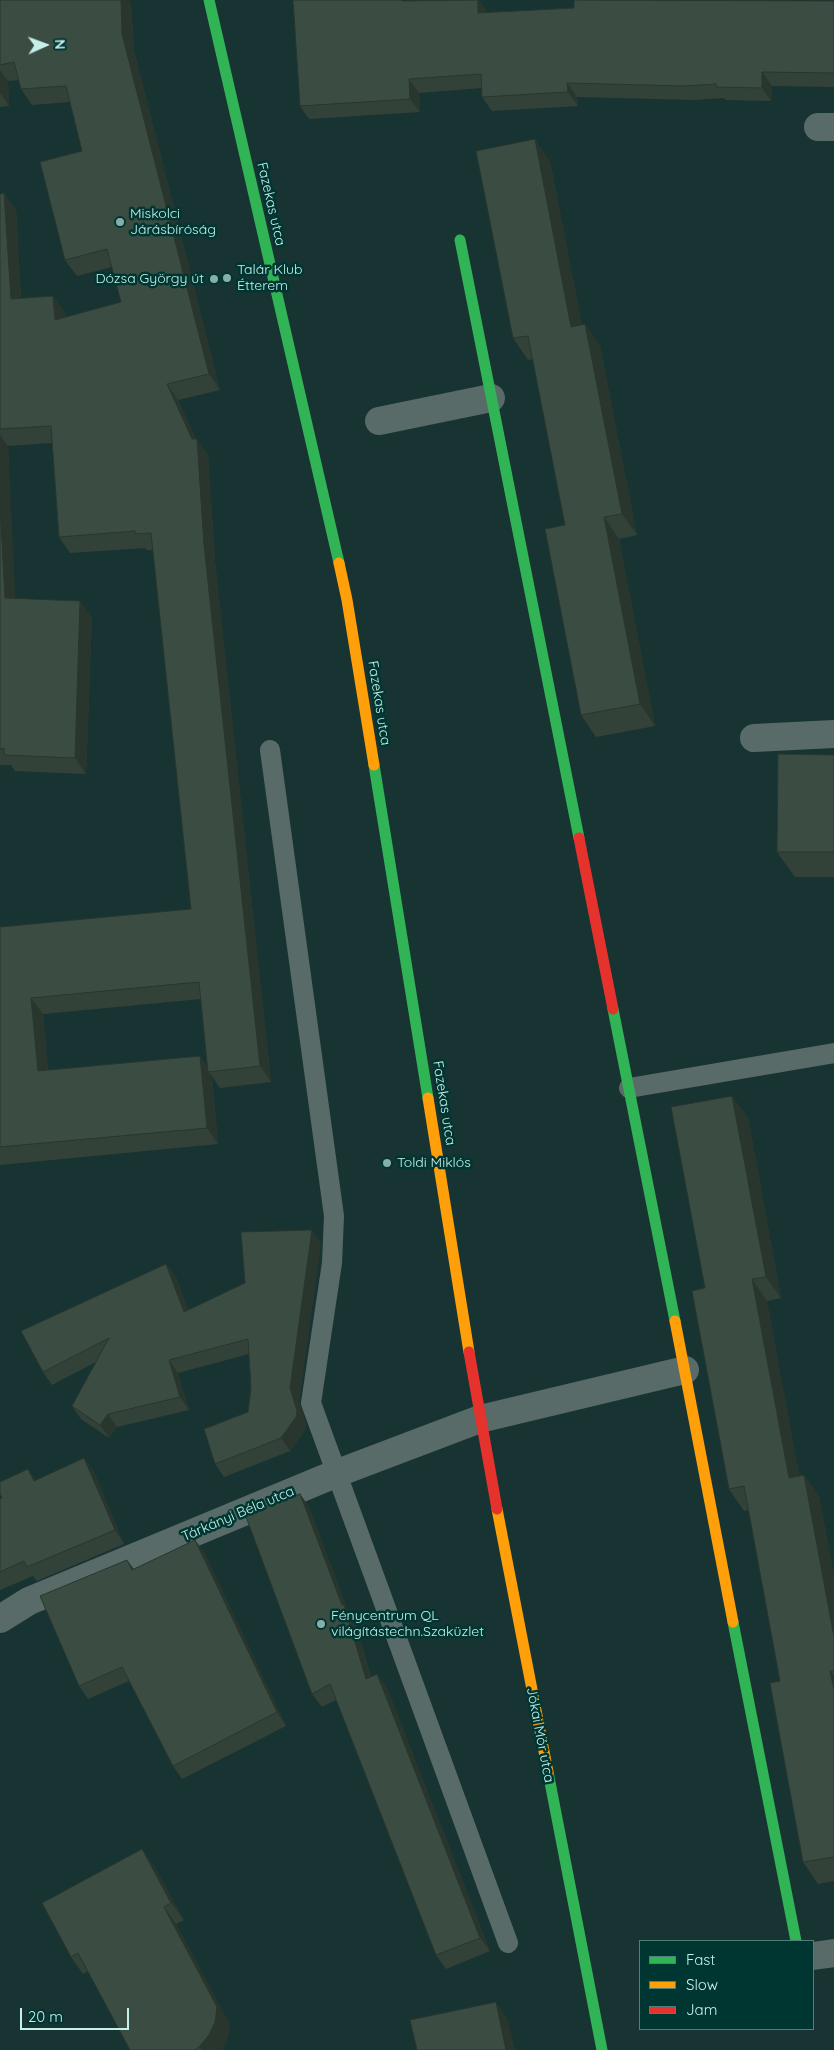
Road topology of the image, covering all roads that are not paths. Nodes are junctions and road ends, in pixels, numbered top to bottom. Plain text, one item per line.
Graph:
1 (209, 0) edge
2 (460, 240) dead end
3 (491, 398) junction
4 (379, 421) dead end
5 (834, 734) edge
6 (754, 738) dead end
7 (270, 750) dead end
8 (834, 1054) edge
9 (629, 1088) junction
10 (684, 1370) junction
11 (480, 1419) junction
12 (335, 1474) junction
13 (0, 1619) edge
14 (796, 1940) edge
15 (508, 1943) dead end
16 (834, 1953) edge
17 (814, 1956) edge
18 (602, 2050) edge

1 - 11 street, Fazekas utca
2 - 3 street
3 - 4 street
3 - 9 street
5 - 6 street
7 - 12 lane
8 - 9 lane
9 - 10 street
10 - 11 street, Tárkányi Béla utca
10 - 14 street
11 - 12 street, Tárkányi Béla utca
11 - 18 street, Jókai Mór utca
12 - 13 street, Tárkányi Béla utca
12 - 15 lane
16 - 17 street

